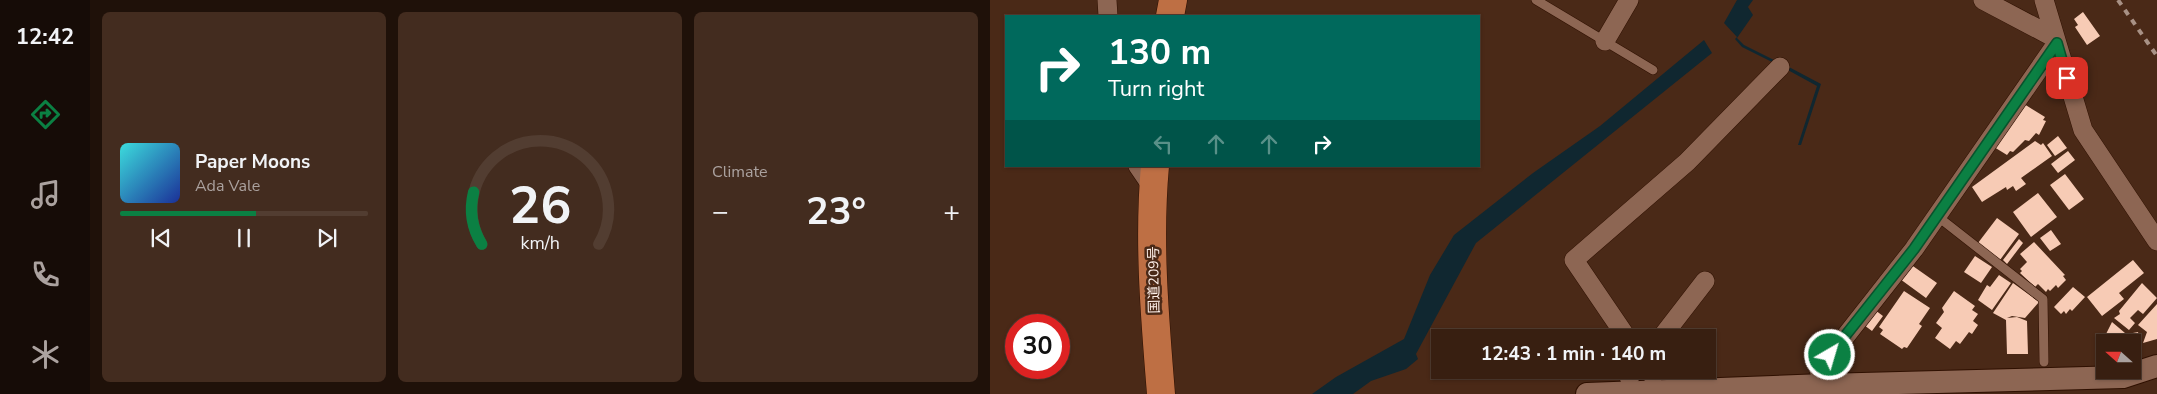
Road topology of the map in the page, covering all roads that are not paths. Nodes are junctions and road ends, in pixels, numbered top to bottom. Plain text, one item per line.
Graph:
1 (1107, 0) edge
2 (1173, 0) edge
3 (1536, 0) edge
4 (1629, 0) edge
5 (1983, 0) edge
6 (2044, 0) edge
7 (1108, 15) edge
8 (1170, 15) edge
9 (2056, 40) junction
10 (1605, 41) junction
11 (1780, 67) dead end
12 (1653, 70) dead end
13 (1149, 173) edge
14 (1937, 216) junction
15 (2157, 241) edge
16 (1706, 281) dead end
17 (1621, 329) edge
18 (1668, 329) edge
19 (2044, 362) dead end
20 (2157, 366) edge
21 (1819, 370) dead end
22 (2128, 385) edge
23 (1160, 394) edge
24 (1600, 394) edge

1 - 7 street
2 - 8 highway
3 - 10 lane
4 - 10 street
5 - 9 street
6 - 9 street
9 - 14 street
9 - 15 street
10 - 12 lane
11 - 17 street
13 - 23 highway, 国道209号
14 - 19 lane
14 - 21 street
16 - 18 street
20 - 22 street
22 - 24 street

